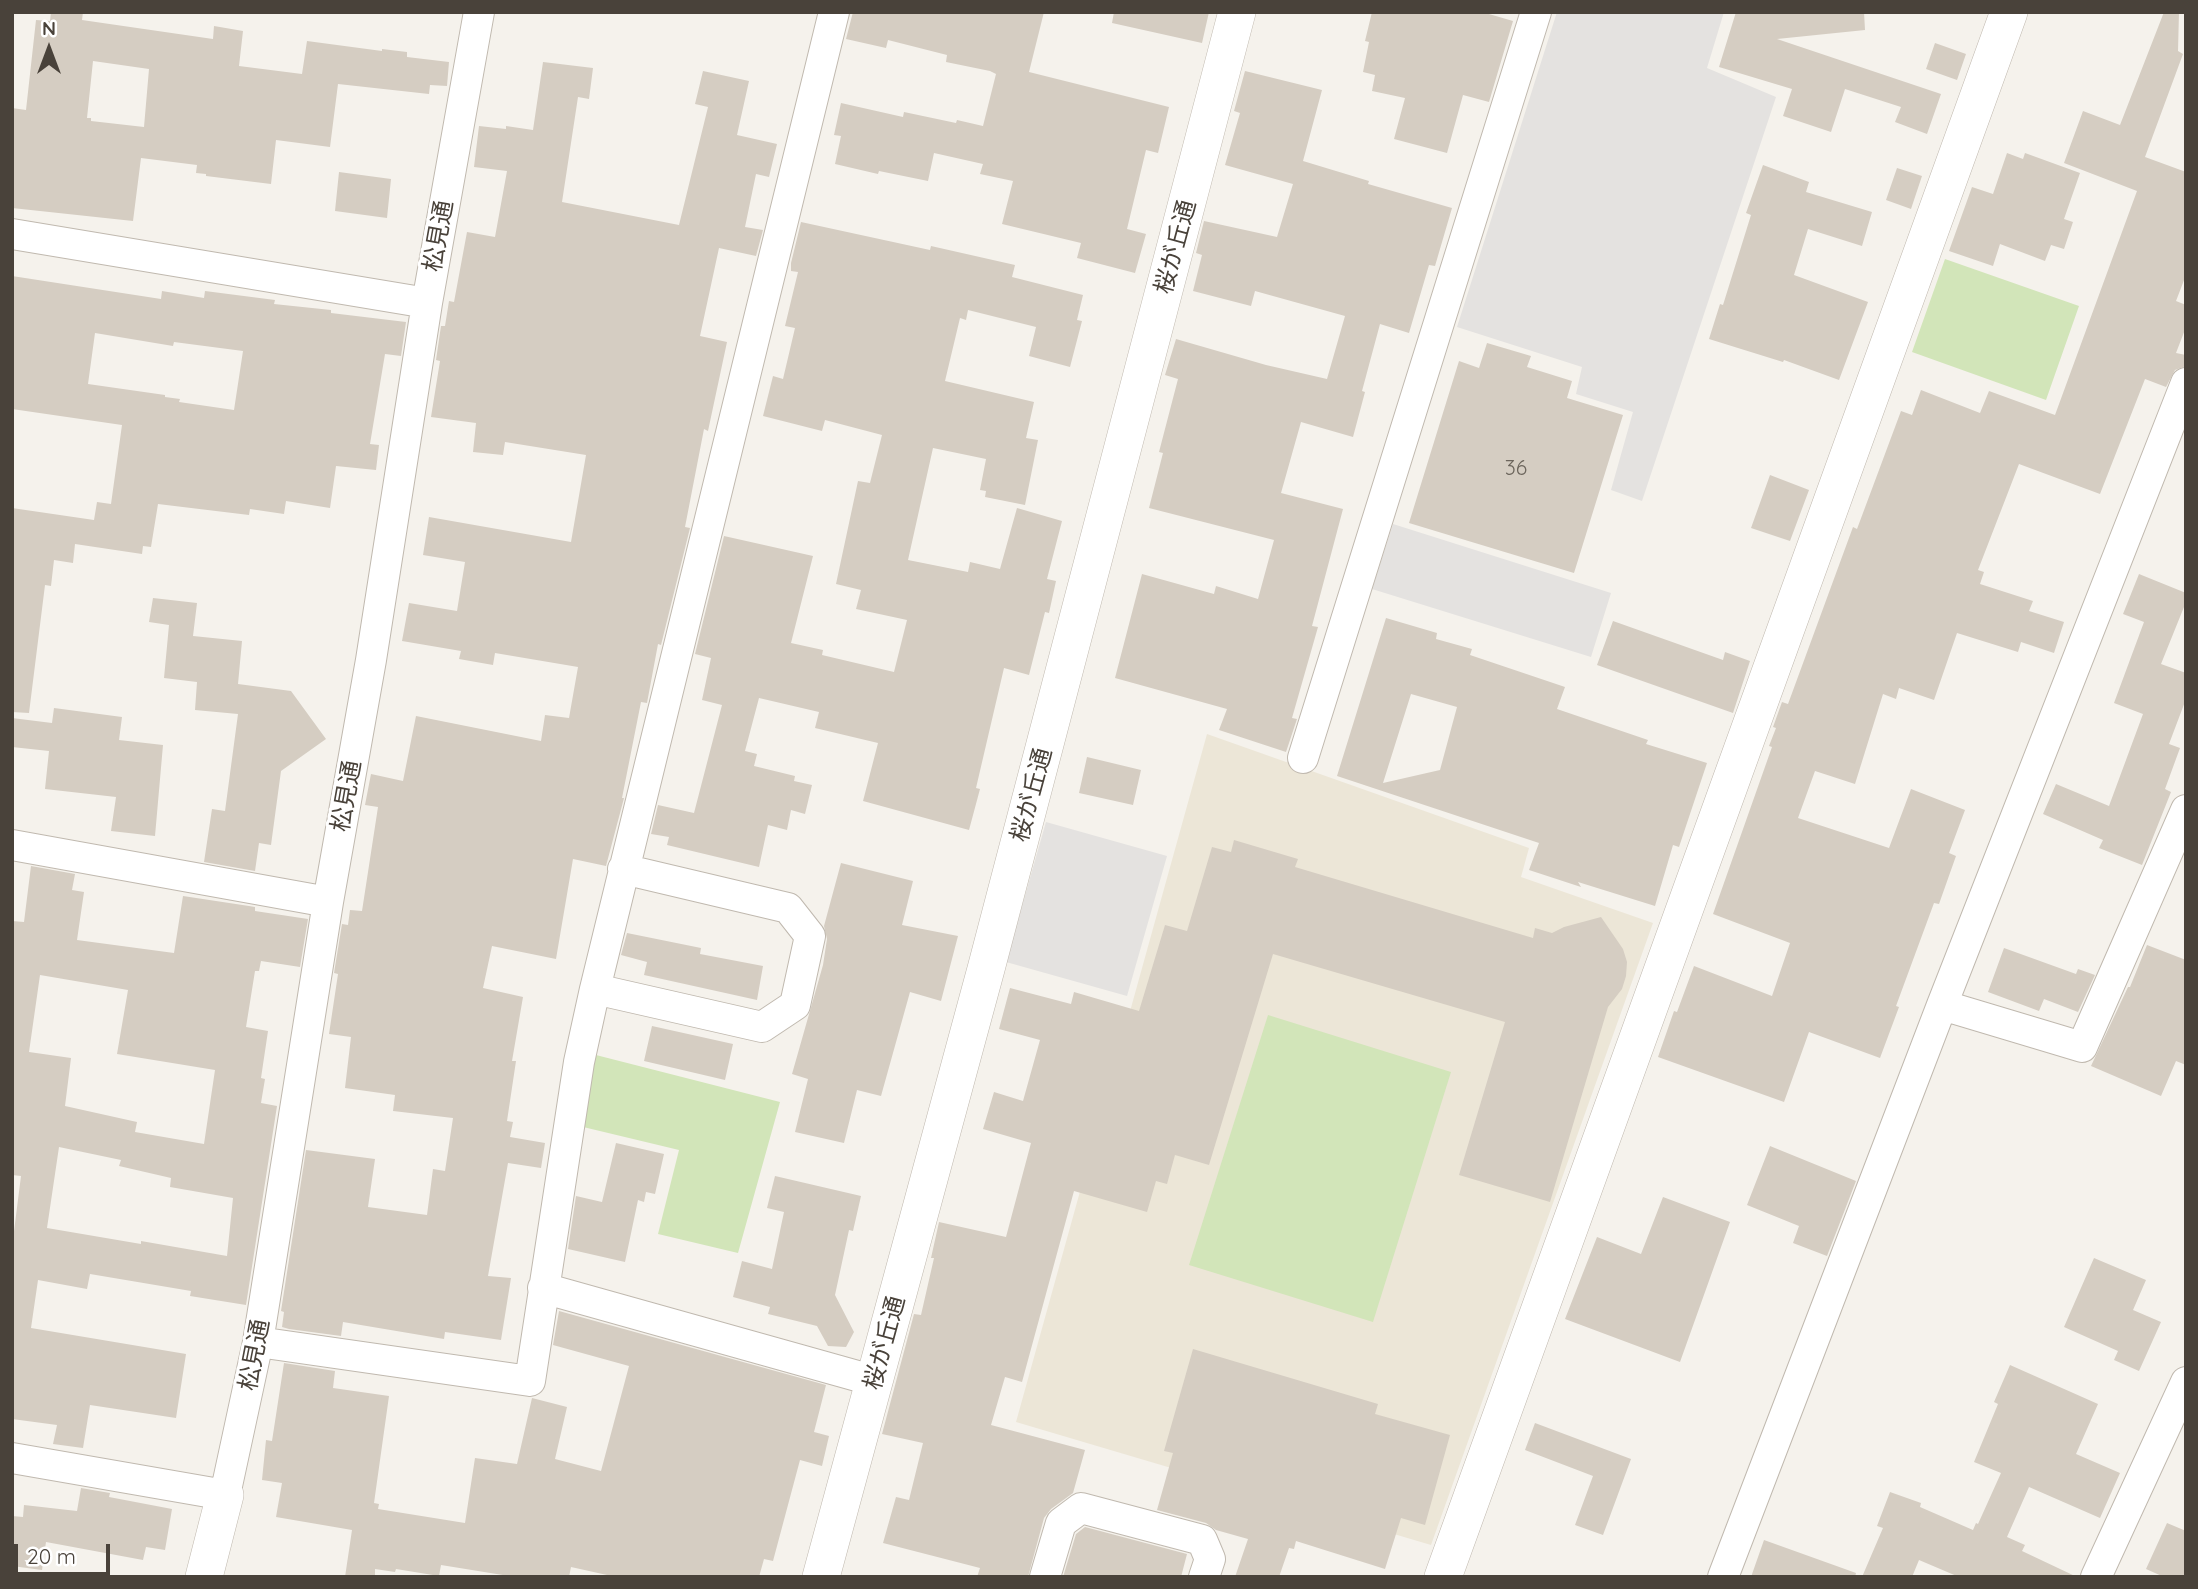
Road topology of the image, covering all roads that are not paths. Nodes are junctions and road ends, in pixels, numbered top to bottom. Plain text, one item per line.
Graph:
1 (479, 12) edge
2 (834, 12) edge
3 (1237, 12) edge
4 (1536, 12) edge
5 (2008, 12) edge
6 (12, 234) edge
7 (427, 303) junction
8 (2186, 383) edge
9 (1303, 758) dead end
10 (2186, 810) edge
11 (12, 845) edge
12 (623, 869) junction
13 (328, 902) junction
14 (595, 989) junction
15 (1942, 1005) junction
16 (543, 1288) junction
17 (258, 1342) junction
18 (876, 1381) junction
19 (2186, 1382) edge
20 (12, 1458) edge
21 (225, 1496) junction
22 (204, 1577) edge
23 (821, 1577) edge
24 (1045, 1577) edge
25 (1204, 1577) edge
26 (1443, 1577) edge
27 (1723, 1577) edge
28 (2096, 1577) edge

1 - 7 street, 松見通
2 - 12 street
3 - 18 street, 桜が丘通
4 - 9 street
5 - 26 street
6 - 7 street
7 - 13 street, 松見通
8 - 15 street
10 - 15 street
11 - 13 street
12 - 14 street
12 - 14 street
13 - 17 street, 松見通
14 - 16 street
15 - 27 street
16 - 17 street
16 - 18 street
17 - 21 street, 松見通
18 - 23 street, 桜が丘通
19 - 28 street
20 - 21 street
21 - 22 street, 松見通
24 - 25 street

